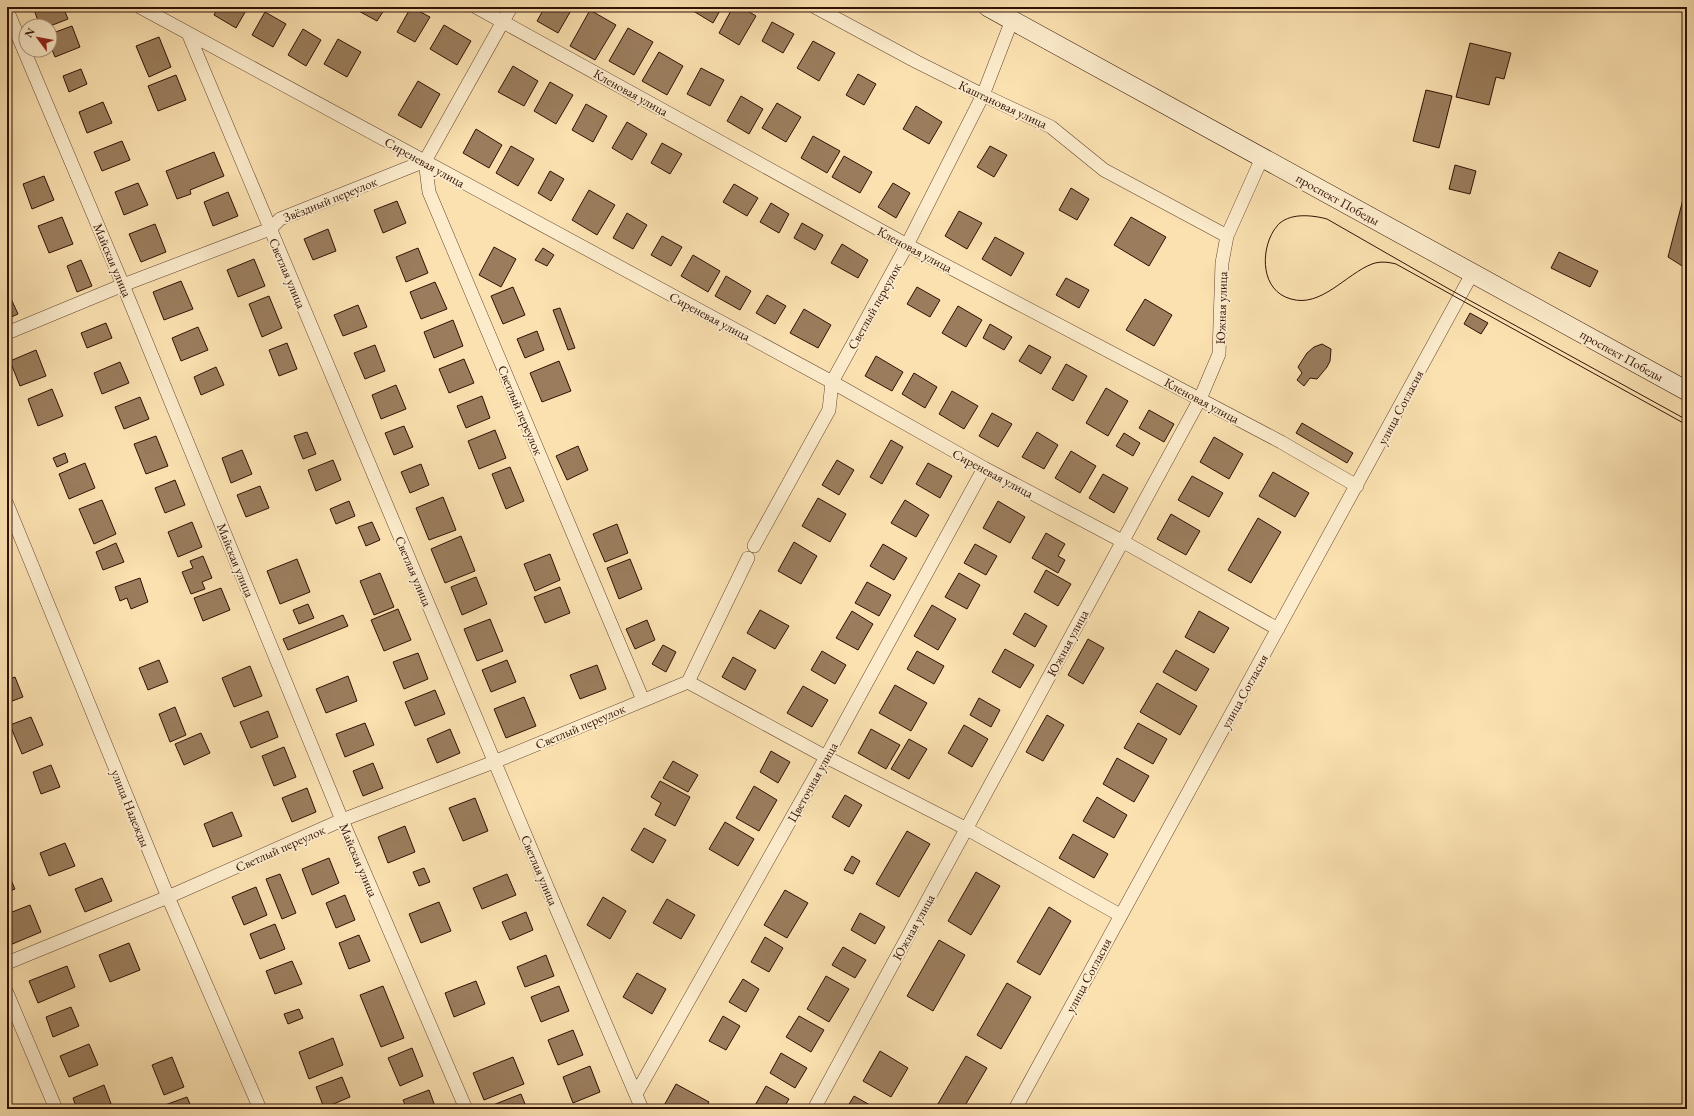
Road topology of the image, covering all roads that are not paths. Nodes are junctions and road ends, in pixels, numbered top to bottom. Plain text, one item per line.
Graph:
1 (140, 7) edge
2 (476, 7) edge
3 (511, 7) edge
4 (815, 7) edge
5 (988, 7) edge
6 (7, 10) edge
7 (1012, 20) junction
8 (503, 22) junction
9 (188, 33) junction
10 (983, 96) junction
11 (1262, 158) junction
12 (424, 161) junction
13 (270, 229) junction
14 (1227, 236) junction
15 (907, 245) junction
16 (1472, 272) junction
17 (123, 285) junction
18 (7, 333) edge
19 (832, 382) junction
20 (1687, 391) edge
21 (1200, 399) junction
22 (984, 468) junction
23 (1357, 486) junction
24 (7, 504) edge
25 (1122, 541) junction
26 (754, 546) dead end
27 (748, 558) dead end
28 (1278, 629) junction
29 (688, 682) junction
30 (643, 700) junction
31 (826, 757) junction
32 (494, 762) junction
33 (342, 820) junction
34 (967, 829) junction
35 (168, 897) junction
36 (1120, 915) junction
37 (7, 963) edge
38 (7, 993) edge
39 (636, 1094) junction
40 (56, 1109) edge
41 (260, 1109) edge
42 (466, 1109) edge
43 (642, 1109) edge
44 (814, 1109) edge
45 (1015, 1109) edge

1 - 9 street, Сиреневая улица
2 - 8 street, Кленовая улица
3 - 8 street
4 - 10 street, Каштановая улица
5 - 7 main road, проспект Победы
6 - 17 street, Майская улица
7 - 10 street, Светлый переулок
7 - 11 main road, проспект Победы
8 - 12 street
8 - 15 street, Кленовая улица
9 - 12 street, Сиреневая улица
9 - 13 street, Светлая улица
10 - 14 street, Каштановая улица
10 - 15 street, Светлый переулок
11 - 14 street, Южная улица
11 - 16 main road, проспект Победы
12 - 13 street, Звёздный переулок
12 - 19 street, Сиреневая улица
12 - 30 street, Светлый переулок
13 - 17 street, Звёздный переулок
13 - 32 street, Светлая улица
14 - 21 street, Южная улица
15 - 19 street, Светлый переулок
15 - 21 street, Кленовая улица
16 - 20 main road, проспект Победы
16 - 23 street, улица Согласия
17 - 18 street, Звёздный переулок
17 - 33 street, Майская улица
19 - 22 street, Сиреневая улица
19 - 26 street, Светлый переулок
21 - 23 street, Кленовая улица
21 - 25 street, Южная улица
22 - 25 street, Сиреневая улица
22 - 31 street, Цветочная улица
23 - 28 street, улица Согласия
24 - 35 street, улица Надежды
25 - 28 street, Сиреневая улица
25 - 34 street, Южная улица
27 - 29 street
28 - 36 street, улица Согласия
29 - 30 street, Светлый переулок
29 - 31 street
30 - 32 street, Светлый переулок
31 - 34 street
31 - 39 street, Цветочная улица
32 - 33 street, Светлый переулок
32 - 39 street, Светлая улица
33 - 35 street, Светлый переулок
33 - 42 street, Майская улица
34 - 36 street
34 - 44 street, Южная улица
35 - 37 street, Светлый переулок
35 - 41 street, улица Надежды
36 - 45 street, улица Согласия
38 - 40 street
39 - 43 street, Светлая улица

